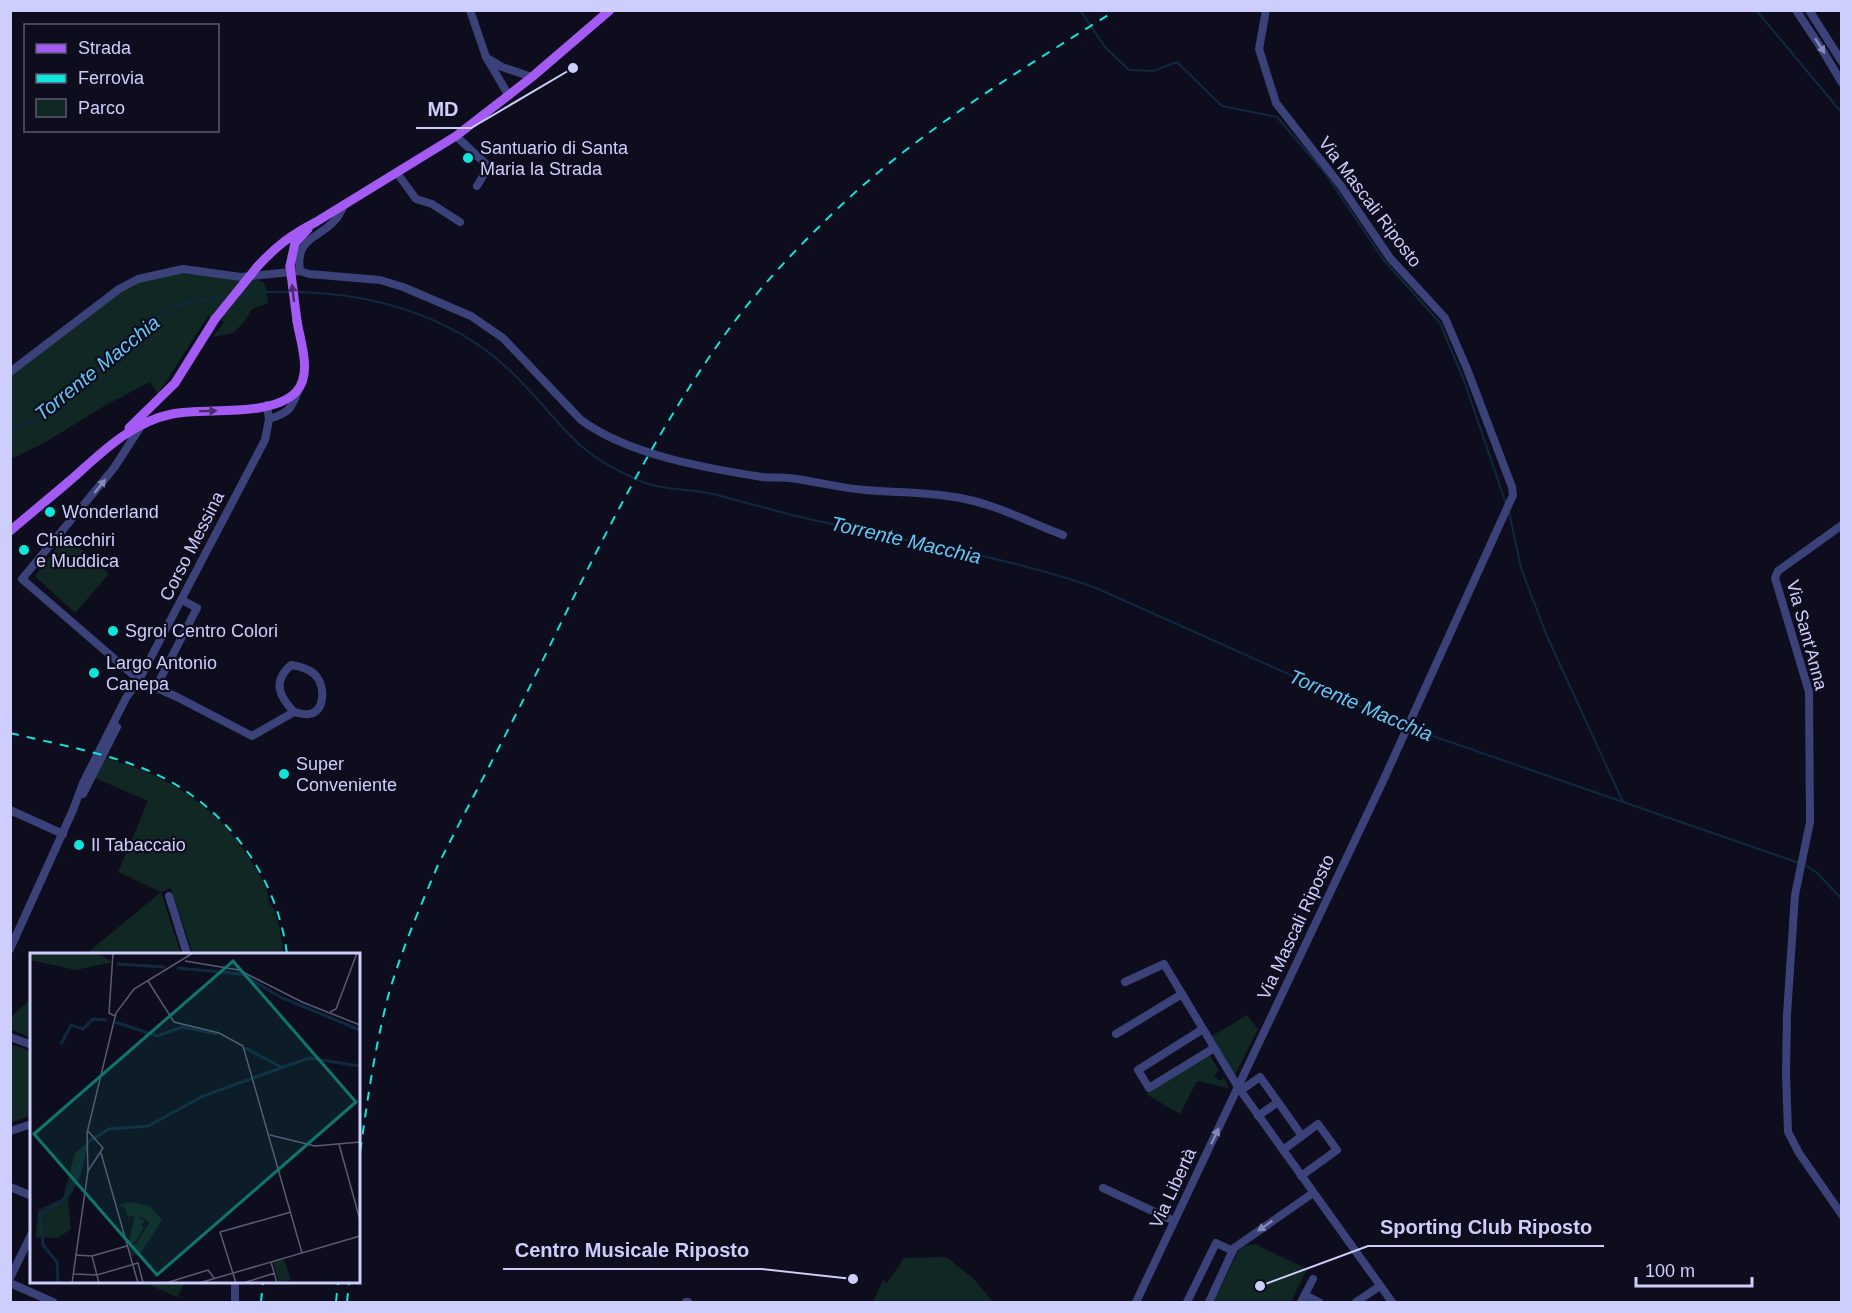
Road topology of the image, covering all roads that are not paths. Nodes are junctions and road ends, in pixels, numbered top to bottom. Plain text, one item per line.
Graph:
1 (470, 10) edge
2 (610, 10) edge
3 (1266, 10) edge
4 (1796, 10) edge
5 (1809, 10) edge
6 (486, 57) junction
7 (1842, 62) edge
8 (532, 77) junction
9 (1842, 83) edge
10 (508, 96) junction
11 (456, 136) junction
12 (397, 173) junction
13 (477, 186) dead end
14 (344, 205) junction
15 (316, 222) junction
16 (460, 222) dead end
17 (266, 257) junction
18 (290, 266) junction
19 (300, 271) junction
20 (10, 372) edge
21 (175, 383) junction
22 (299, 388) junction
23 (267, 405) junction
24 (170, 414) junction
25 (269, 419) junction
26 (141, 426) junction
27 (114, 442) junction
28 (1842, 525) edge
29 (10, 531) edge
30 (1063, 535) dead end
31 (182, 600) junction
32 (138, 682) junction
33 (156, 687) junction
34 (294, 712) junction
35 (10, 810) edge
36 (63, 834) junction
37 (169, 896) dead end
38 (10, 949) edge
39 (187, 953) edge
40 (1125, 982) dead end
41 (1182, 994) junction
42 (1203, 1029) junction
43 (1116, 1034) dead end
44 (10, 1037) edge
45 (30, 1044) edge
46 (1214, 1048) junction
47 (1239, 1089) junction
48 (1278, 1102) junction
49 (1258, 1116) junction
50 (30, 1125) edge
51 (10, 1131) edge
52 (1302, 1136) junction
53 (1283, 1150) junction
54 (1301, 1176) junction
55 (10, 1187) edge
56 (1103, 1188) dead end
57 (1313, 1193) junction
58 (30, 1195) edge
59 (1842, 1215) edge
60 (1174, 1221) junction
61 (30, 1237) edge
62 (1233, 1251) junction
63 (10, 1278) edge
64 (1313, 1279) dead end
65 (10, 1283) edge
66 (236, 1283) edge
67 (1380, 1286) junction
68 (1303, 1299) edge
69 (53, 1302) edge
70 (235, 1302) edge
71 (1136, 1302) edge
72 (1187, 1302) edge
73 (1209, 1302) edge
74 (1319, 1302) edge
75 (1356, 1302) edge
76 (1392, 1302) edge

1 - 6 street
2 - 8 main road
3 - 47 street, Via Mascali Riposto
4 -> 9 street
5 - 7 street
6 - 8 street
6 - 10 street
8 - 10 main road
10 - 11 main road
11 - 12 main road
11 - 13 street
12 - 14 main road
12 - 16 street
14 - 15 main road
14 - 19 street
15 - 17 main road
15 - 18 main road
17 - 18 main road
17 - 21 main road, bridge
22 -> 18 main road, bridge
19 - 20 street
19 - 30 street
21 - 24 main road
21 - 27 main road
22 - 23 main road
22 - 25 street
24 -> 23 main road
23 - 25 street
24 - 26 main road
25 - 31 street, Corso Messina
26 - 27 main road
32 -> 26 street
27 - 29 main road
28 - 59 street, Via Sant'Anna
31 - 32 street, Corso Messina
31 - 33 street
32 - 33 street
32 - 36 street, Corso Messina
33 - 34 street
34 - 34 street
35 - 36 street
36 - 38 street, Corso Messina
37 - 39 street
40 - 41 street
41 - 42 street
41 - 43 street
42 - 46 street
42 - 46 street
44 - 45 street
46 - 47 street
47 - 48 street
47 - 49 street
60 -> 47 street, Via Libertà
48 - 49 street
48 - 52 street
49 - 53 street
50 - 51 street
52 - 53 street
52 - 54 street
53 - 54 street
54 - 57 street
55 - 58 street
56 - 60 street
57 -> 62 street
57 - 67 street
60 - 71 street, Via Libertà
61 - 63 street
62 - 72 street
62 - 73 street
64 - 68 street
65 - 69 street
66 - 70 street
67 - 75 street
67 - 76 street
68 - 74 street

